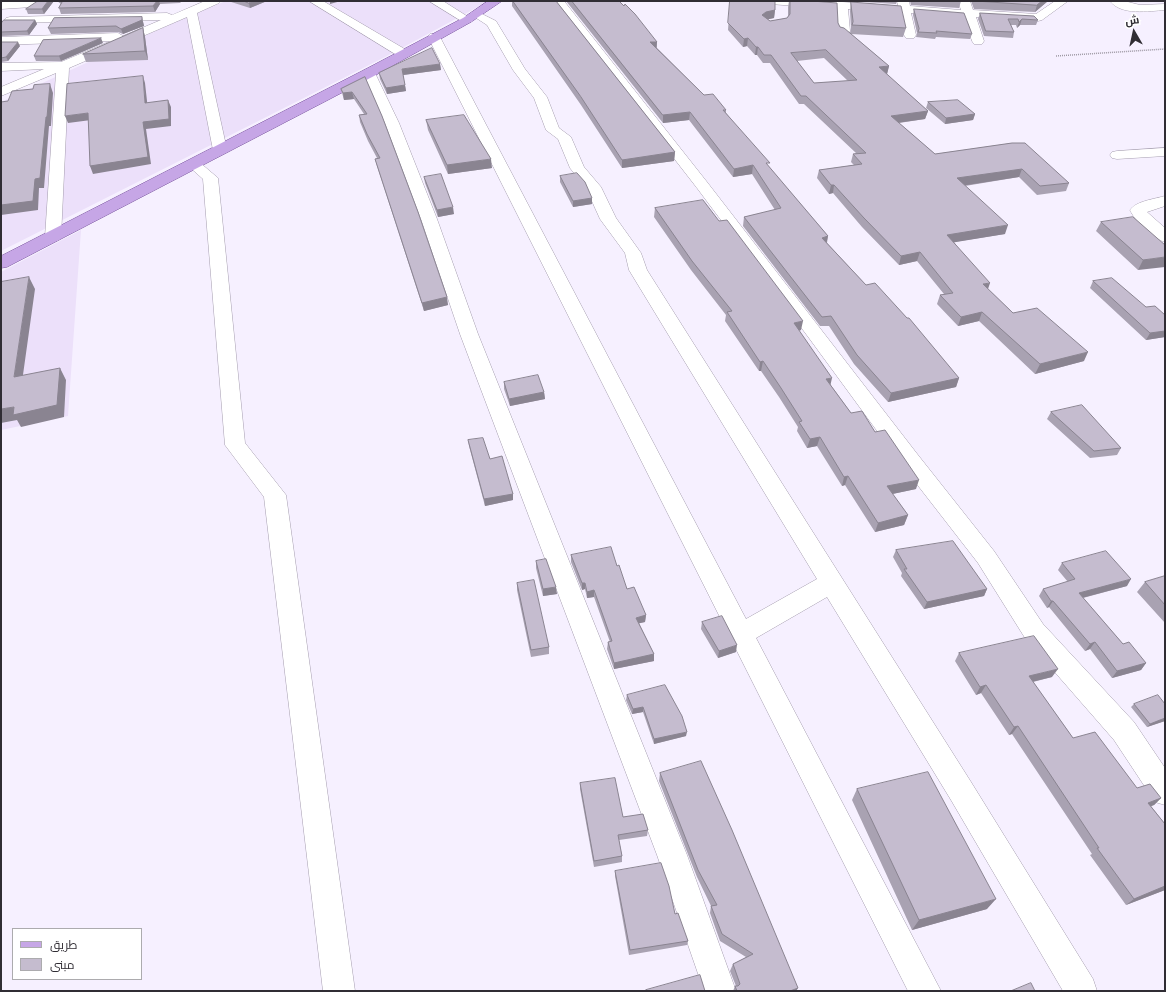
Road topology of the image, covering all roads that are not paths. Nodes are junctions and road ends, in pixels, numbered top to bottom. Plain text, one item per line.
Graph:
1 (4, 1) edge
2 (214, 1) edge
3 (315, 1) edge
4 (435, 1) edge
5 (496, 1) edge
6 (558, 1) edge
7 (777, 1) edge
8 (964, 1) edge
9 (1062, 1) edge
10 (1116, 1) edge
11 (37, 2) edge
12 (842, 5) junction
13 (904, 5) edge
14 (1, 6) edge
15 (1165, 7) edge
16 (186, 13) junction
17 (968, 13) junction
18 (781, 15) dead end
19 (471, 17) junction
20 (6, 21) edge
21 (844, 31) edge
22 (910, 35) dead end
23 (128, 37) junction
24 (434, 37) junction
25 (1, 41) edge
26 (978, 41) dead end
27 (404, 54) junction
28 (63, 66) junction
29 (1, 67) edge
30 (369, 72) junction
31 (1, 92) edge
32 (220, 150) junction
33 (1165, 152) edge
34 (1117, 155) dead end
35 (193, 164) junction
36 (1165, 201) edge
37 (53, 237) junction
38 (1165, 237) edge
39 (1, 264) edge
40 (831, 583) junction
41 (741, 634) junction
42 (1165, 792) edge
43 (339, 991) edge
44 (720, 991) edge
45 (925, 991) edge
46 (1081, 991) edge

1 - 14 street
2 - 16 street
3 - 27 street
4 - 19 street
5 - 19 main road
6 - 42 street
7 - 12 street
7 - 18 street
8 - 17 street
9 - 17 street
10 - 15 street
11 - 14 street
11 - 20 street
12 - 13 street
12 - 21 street
13 - 17 street
13 - 22 street
16 - 20 street
16 - 23 street
16 - 32 street
17 - 26 street
19 - 24 main road
19 - 40 street
23 - 25 street
23 - 28 street
24 - 27 main road
24 - 41 street
27 - 30 main road
28 - 29 street
28 - 31 street
28 - 37 street
30 - 32 main road
30 - 44 street
32 - 35 main road
33 - 34 street
35 - 37 main road
35 - 43 street
36 - 38 street
37 - 39 main road
40 - 41 street
40 - 46 street
41 - 45 street

